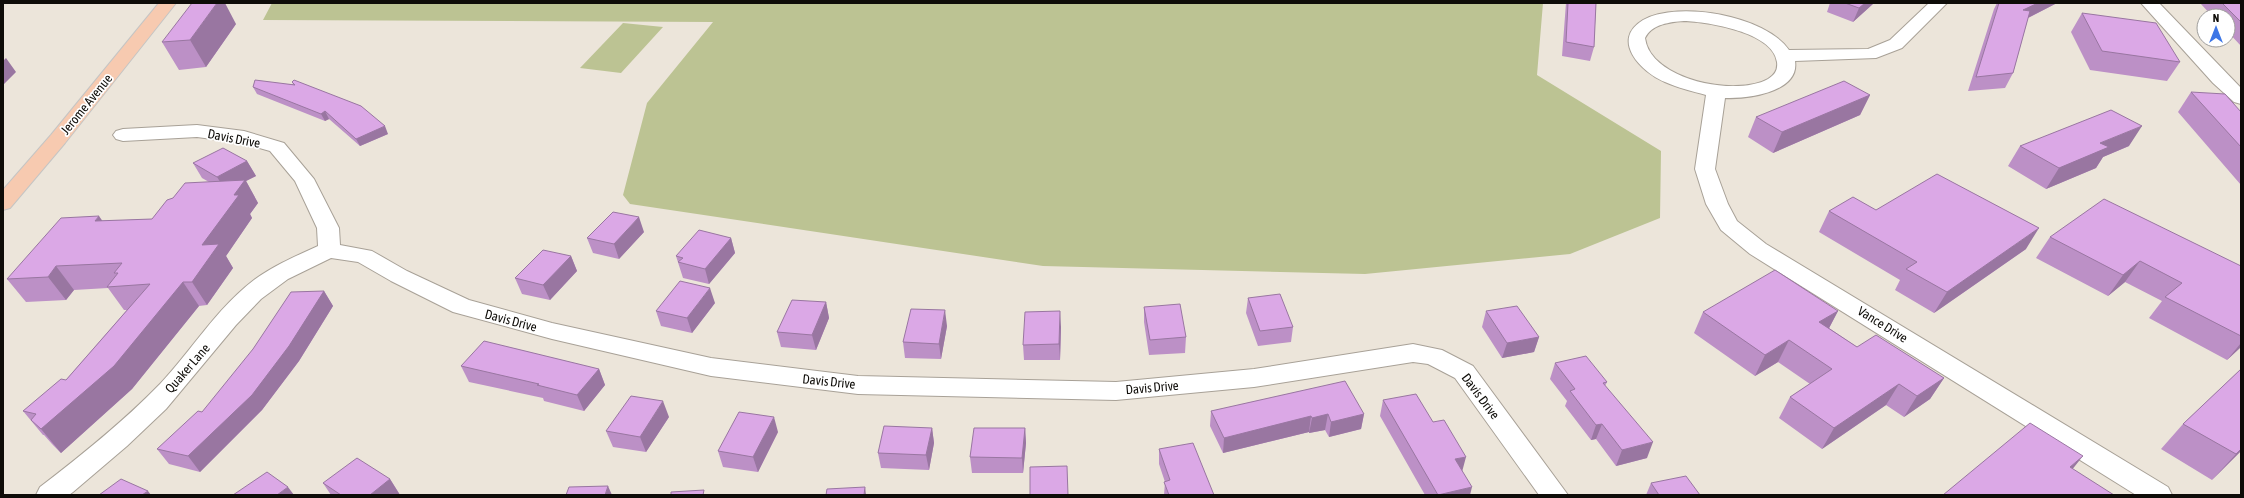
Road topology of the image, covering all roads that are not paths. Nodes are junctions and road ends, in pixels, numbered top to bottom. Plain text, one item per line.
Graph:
1 (168, 3) edge
2 (1939, 3) edge
3 (2149, 3) edge
4 (1784, 56) junction
5 (1716, 91) junction
6 (2241, 98) edge
7 (124, 135) dead end
8 (3, 203) edge
9 (329, 250) junction
10 (50, 495) edge
11 (1554, 495) edge
12 (2158, 495) edge

1 - 8 main road, Jerome Avenue
2 - 4 street
3 - 6 street
4 - 5 street
4 - 5 street
5 - 12 street, Vance Drive
7 - 9 street, Davis Drive
9 - 10 street, Quaker Lane
9 - 11 street, Davis Drive

